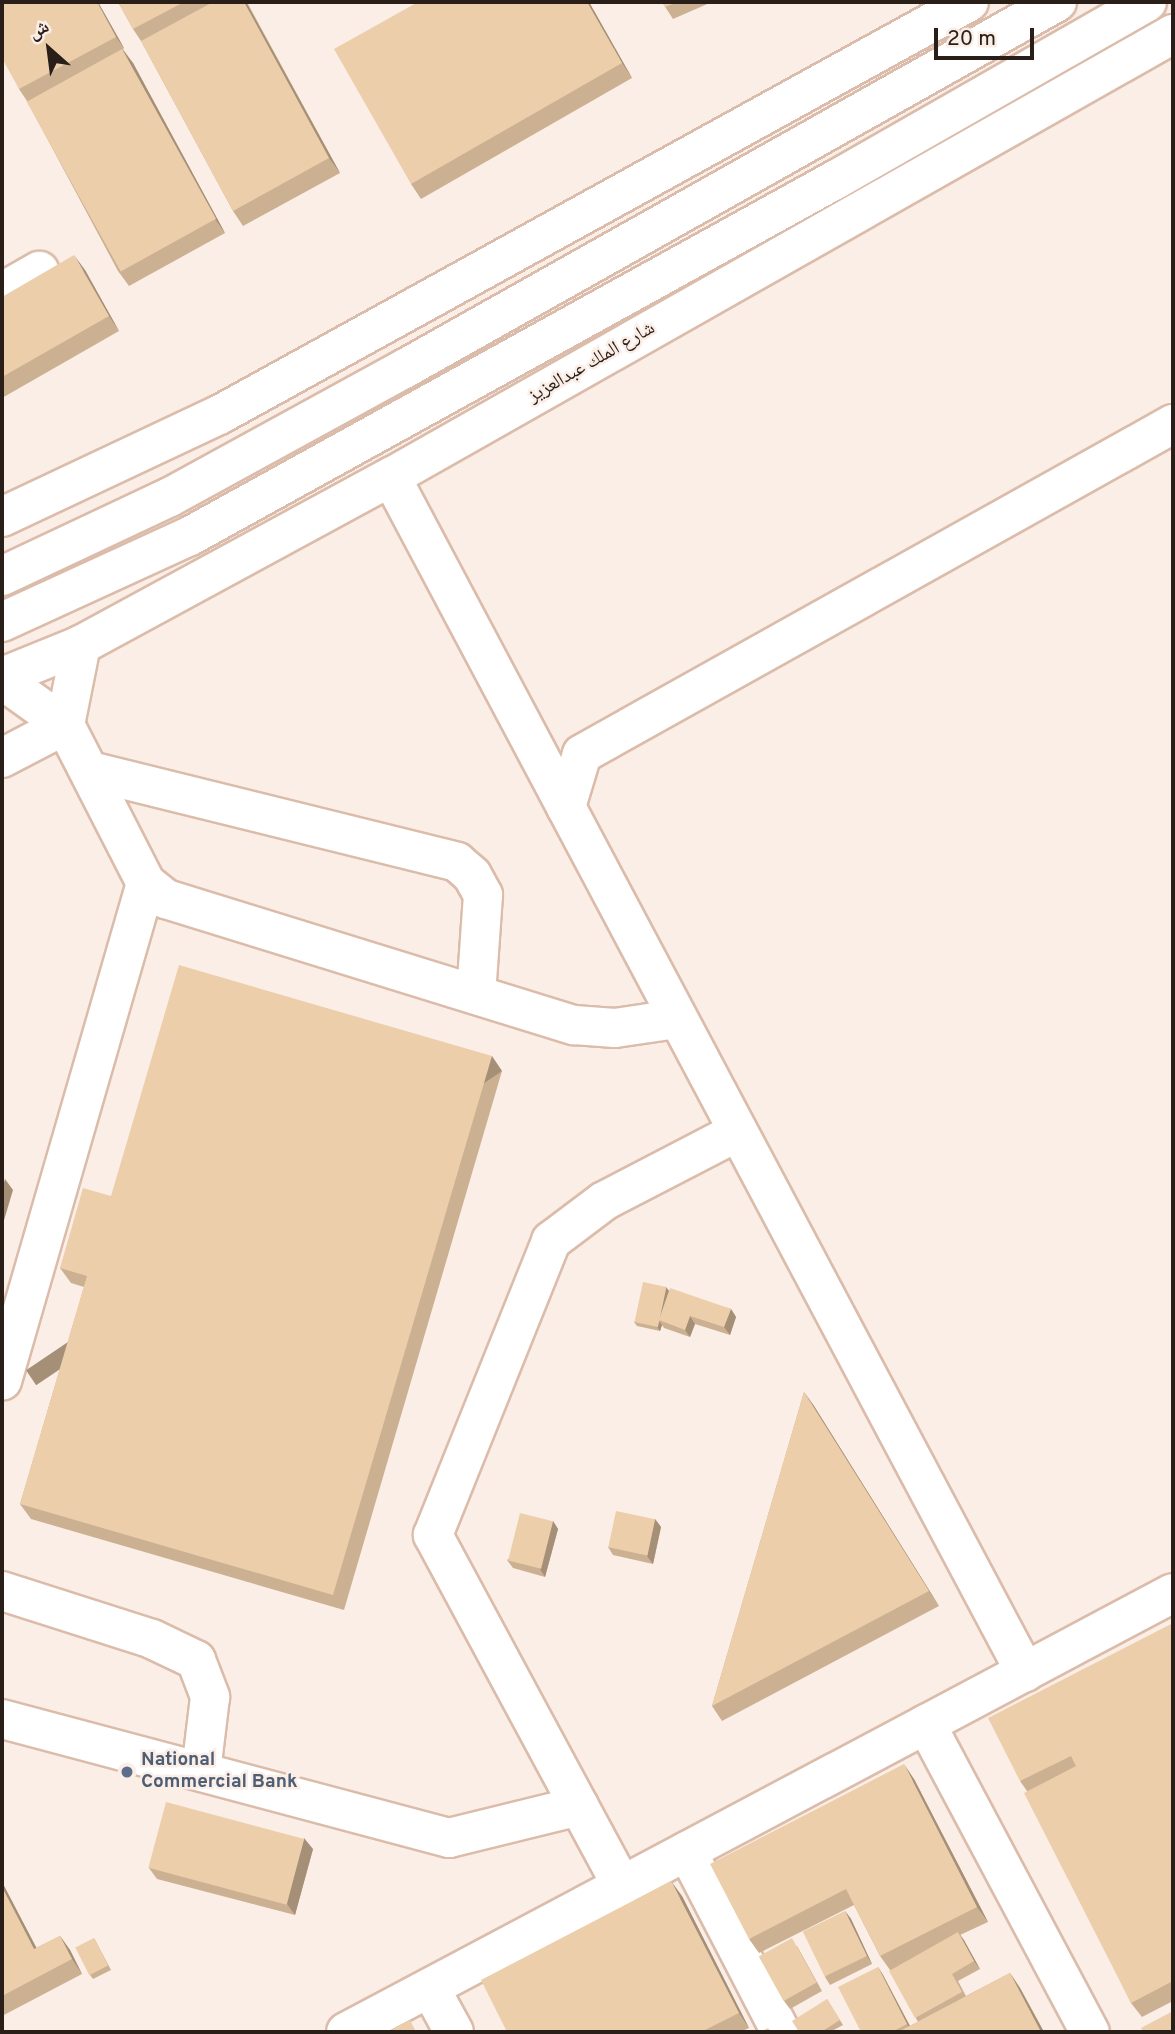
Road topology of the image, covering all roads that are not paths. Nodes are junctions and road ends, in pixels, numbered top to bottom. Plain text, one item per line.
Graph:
1 (1056, 2) edge
2 (1147, 2) edge
3 (956, 5) edge
4 (1173, 34) edge
5 (39, 271) dead end
6 (2, 292) edge
7 (1173, 424) edge
8 (391, 477) junction
9 (2, 517) edge
10 (2, 576) edge
11 (2, 622) edge
12 (81, 645) junction
13 (2, 678) edge
14 (65, 725) junction
15 (2, 758) edge
16 (90, 771) junction
17 (566, 807) junction
18 (146, 883) junction
19 (476, 995) junction
20 (677, 1019) junction
21 (737, 1132) junction
22 (2, 1381) edge
23 (2, 1591) edge
24 (1173, 1594) edge
25 (1025, 1672) junction
26 (2, 1719) edge
27 (926, 1724) junction
28 (201, 1771) junction
29 (579, 1806) junction
30 (687, 1851) junction
31 (622, 1885) junction
32 (430, 1988) junction
33 (346, 2032) edge
34 (454, 2032) edge
35 (781, 2032) edge
36 (1090, 2032) edge

1 - 10 street
2 - 11 street
3 - 9 street
4 - 8 street, شارع الملك عبدالعزيز
5 - 6 street
7 - 17 street
8 - 12 street, شارع الملك عبدالعزيز
8 - 17 street
12 - 13 street, شارع الملك عبدالعزيز
12 - 14 street
13 - 14 street
14 - 15 street
14 - 16 street
16 - 18 street
16 - 19 street
17 - 20 street
18 - 19 street
18 - 22 street
19 - 20 street
20 - 21 street
21 - 25 street
21 - 29 street
23 - 28 street
24 - 25 street
25 - 27 street
26 - 28 street
27 - 30 street
27 - 36 street
28 - 29 street
29 - 31 street
30 - 31 street
30 - 35 street
31 - 32 street
32 - 33 street
32 - 34 street

